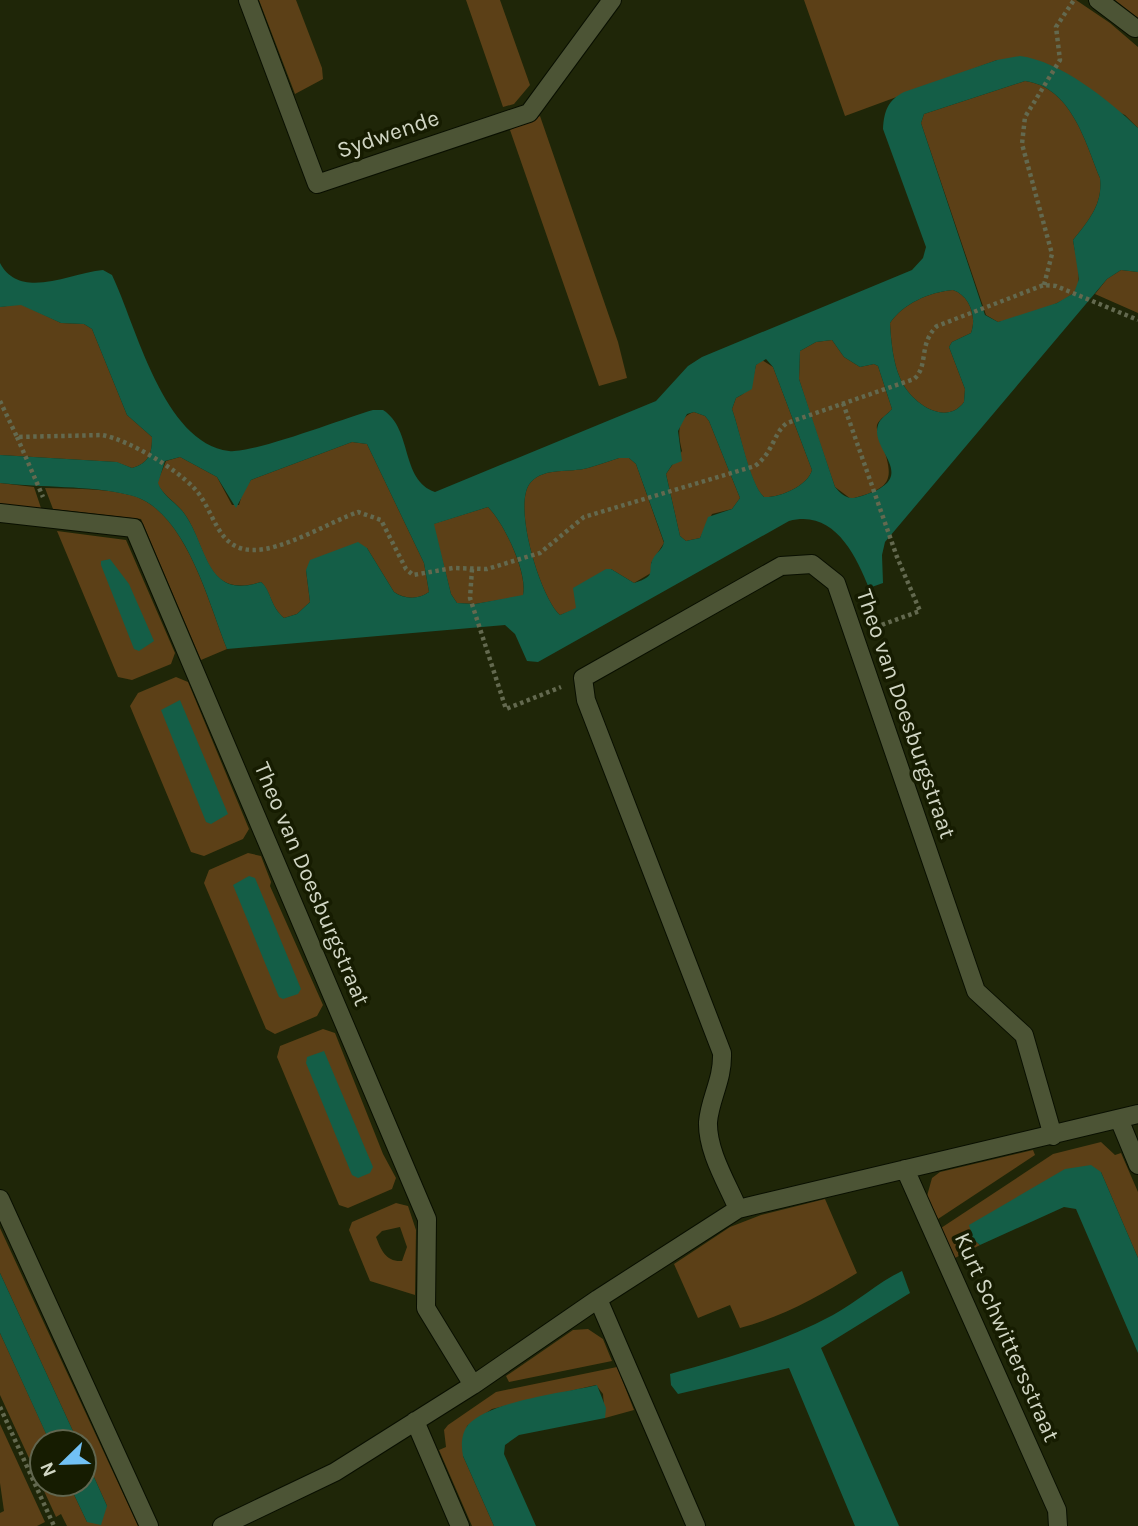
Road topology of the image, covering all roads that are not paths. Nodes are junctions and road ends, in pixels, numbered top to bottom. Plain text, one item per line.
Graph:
1 (248, 0) edge
2 (612, 0) edge
3 (1098, 0) edge
4 (1135, 29) dead end
5 (0, 513) edge
6 (1138, 1114) edge
7 (1119, 1119) junction
8 (1053, 1136) junction
9 (1138, 1165) edge
10 (905, 1169) junction
11 (0, 1199) edge
12 (738, 1209) junction
13 (598, 1299) junction
14 (473, 1385) junction
15 (415, 1421) junction
16 (149, 1526) edge
17 (222, 1526) edge
18 (460, 1526) edge
19 (696, 1526) edge
20 (1058, 1526) edge

1 - 2 street, Sydwende
3 - 4 street
5 - 14 street, Theo van Doesburgstraat
6 - 7 street
7 - 8 street
7 - 9 street
8 - 10 street
8 - 12 street, Theo van Doesburgstraat
10 - 12 street
10 - 20 street, Kurt Schwittersstraat
11 - 16 street
12 - 13 street
13 - 14 street
13 - 19 street
14 - 15 street
15 - 17 street
15 - 18 street

